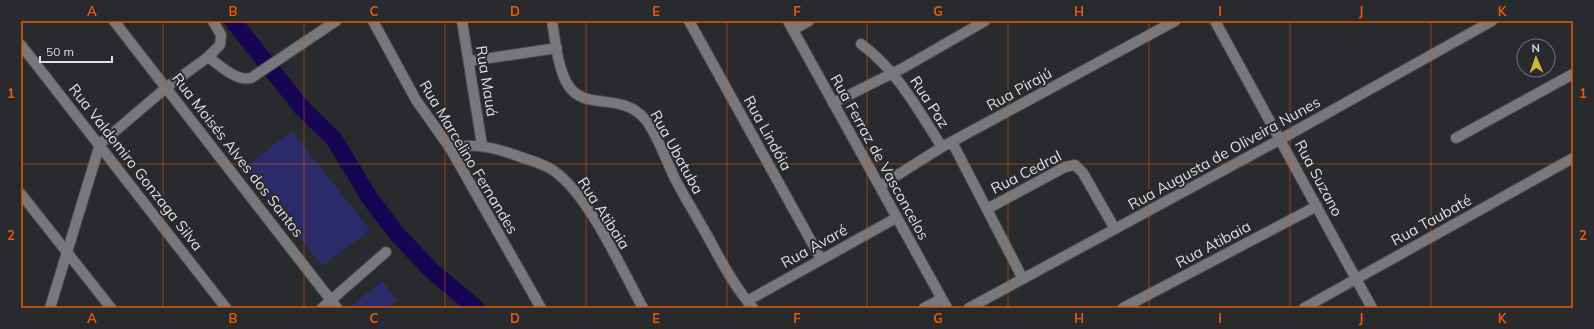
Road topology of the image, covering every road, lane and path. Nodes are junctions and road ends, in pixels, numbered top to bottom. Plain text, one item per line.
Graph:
1 (114, 21) edge
2 (213, 21) edge
3 (336, 21) edge
4 (373, 21) edge
5 (462, 21) edge
6 (552, 21) edge
7 (689, 21) edge
8 (809, 21) edge
9 (985, 21) edge
10 (1174, 21) edge
11 (1216, 21) edge
12 (1492, 21) edge
13 (790, 25) edge
14 (860, 44) dead end
15 (21, 45) edge
16 (557, 48) junction
17 (208, 57) junction
18 (470, 61) junction
19 (893, 73) junction
20 (1573, 74) edge
21 (167, 87) junction
22 (833, 103) junction
23 (1456, 138) dead end
24 (1281, 139) junction
25 (952, 142) junction
26 (100, 144) junction
27 (482, 146) junction
28 (942, 147) junction
29 (450, 148) junction
30 (1573, 158) edge
31 (880, 186) junction
32 (21, 194) edge
33 (1317, 206) junction
34 (987, 209) junction
35 (896, 218) junction
36 (1116, 229) junction
37 (386, 252) dead end
38 (67, 253) junction
39 (821, 259) junction
40 (1023, 279) junction
41 (1356, 279) junction
42 (941, 298) junction
43 (334, 304) edge
44 (750, 305) edge
45 (50, 308) edge
46 (111, 308) edge
47 (226, 308) edge
48 (322, 308) edge
49 (541, 308) edge
50 (643, 308) edge
51 (924, 308) edge
52 (946, 308) edge
53 (969, 308) edge
54 (1123, 308) edge
55 (1304, 308) edge
56 (1372, 308) edge

1 - 21 street, Rua Moisés Alves dos Santos
2 - 17 street
3 - 17 street
4 - 29 street, Rua Marcelino Fernandes
5 - 18 street, Rua Mauá
6 - 16 street, Rua Ubatuba
7 - 39 street, Rua Lindóia
8 - 13 street
9 - 19 street
10 - 25 street, Rua Pirajú
11 - 24 street, Rua Suzano
12 - 24 street, Rua Augusta de Oliveira Nunes
13 - 22 street, Rua Ferraz de Vasconcelos
14 - 19 street, Rua Paz
15 - 26 street, Rua Valdomiro Gonzaga Silva
16 - 18 street
16 - 44 street, Rua Ubatuba
17 - 21 street
18 - 27 street, Rua Mauá
19 - 22 street
19 - 28 street, Rua Paz
20 - 23 street
21 - 26 street
21 - 43 street, Rua Moisés Alves dos Santos
22 - 31 street, Rua Ferraz de Vasconcelos
24 - 33 street, Rua Suzano
24 - 36 street, Rua Augusta de Oliveira Nunes
25 - 28 street, Rua Pirajú
25 - 34 street
26 - 38 street
26 - 47 street, Rua Valdomiro Gonzaga Silva
27 - 29 street, Rua Atibaia
27 - 50 street, Rua Atibaia
28 - 31 street, Rua Pirajú
29 - 49 street, Rua Marcelino Fernandes
30 - 41 street, Rua Taubaté
31 - 35 street, Rua Ferraz de Vasconcelos
32 - 38 street
33 - 41 street, Rua Suzano
33 - 54 street, Rua Atibaia
34 - 36 street, Rua Cedral
34 - 40 street
35 - 39 street, Rua Avaré
35 - 42 street, Rua Ferraz de Vasconcelos
36 - 40 street, Rua Augusta de Oliveira Nunes
37 - 43 street
38 - 45 street
38 - 46 street
39 - 44 street, Rua Avaré
40 - 53 street, Rua Augusta de Oliveira Nunes
41 - 55 street, Rua Taubaté
41 - 56 street, Rua Suzano
42 - 51 street
42 - 52 street, Rua Ferraz de Vasconcelos
43 - 48 street

